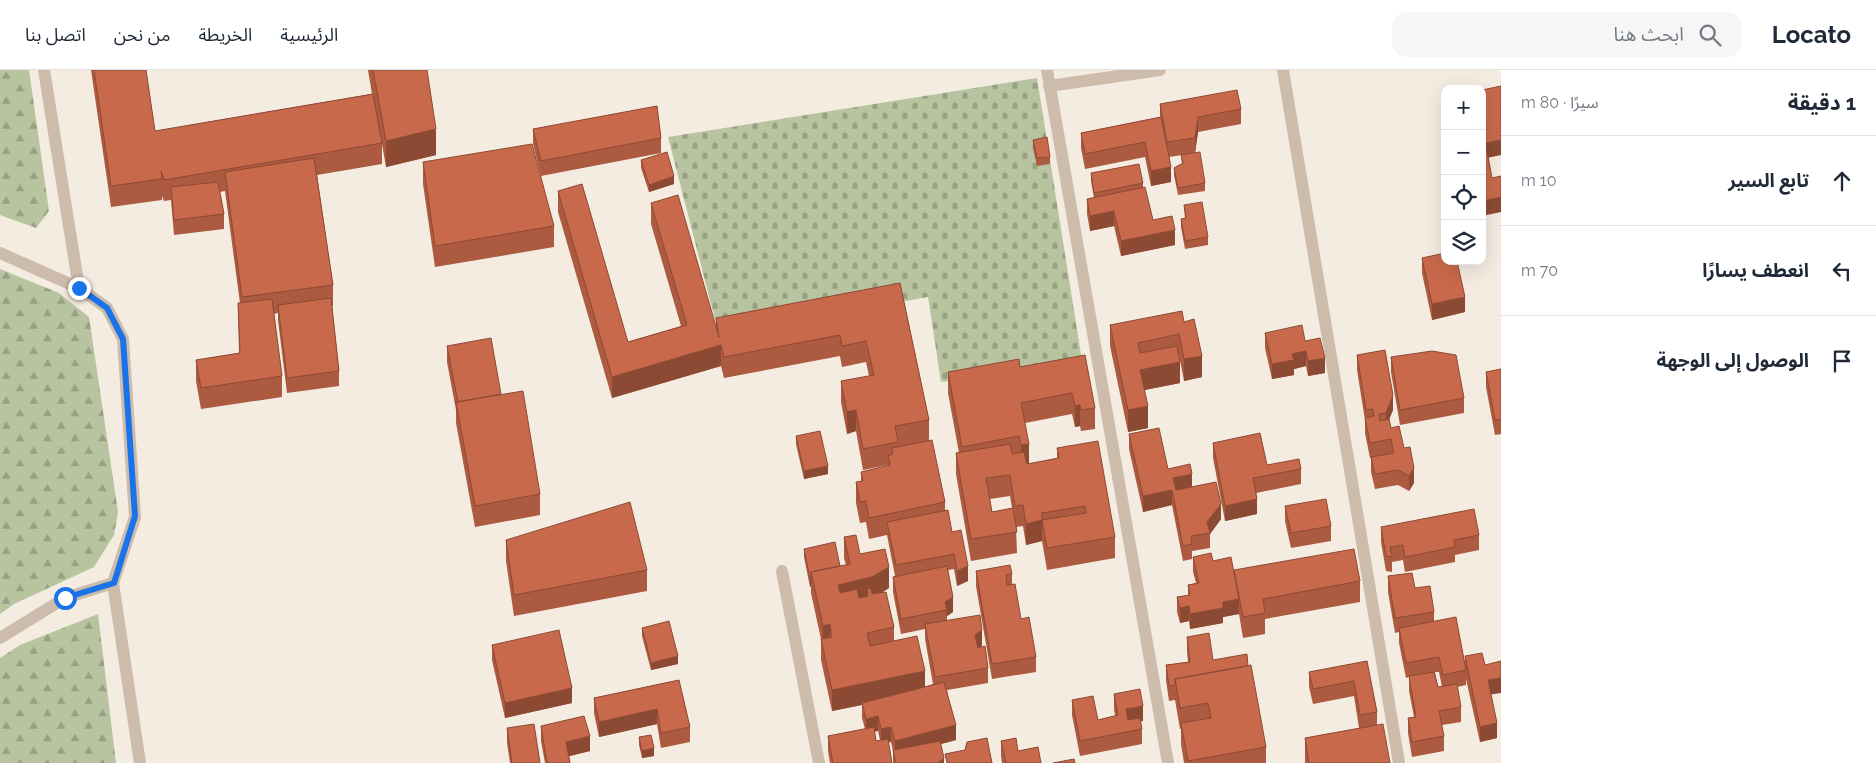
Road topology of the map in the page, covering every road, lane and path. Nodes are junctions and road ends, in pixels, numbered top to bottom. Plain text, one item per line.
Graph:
1 (44, 70) edge
2 (1047, 70) edge
3 (1160, 70) edge
4 (1283, 70) edge
5 (1049, 86) junction
6 (0, 252) edge
7 (79, 288) junction
8 (782, 571) dead end
9 (114, 583) junction
10 (0, 638) edge
11 (140, 763) edge
12 (819, 763) edge
13 (1168, 763) edge
14 (1399, 763) edge

1 - 7 street
2 - 5 street
3 - 5 street
4 - 14 street
5 - 13 street
6 - 7 street
7 - 9 street
8 - 12 street
9 - 10 street
9 - 11 street

